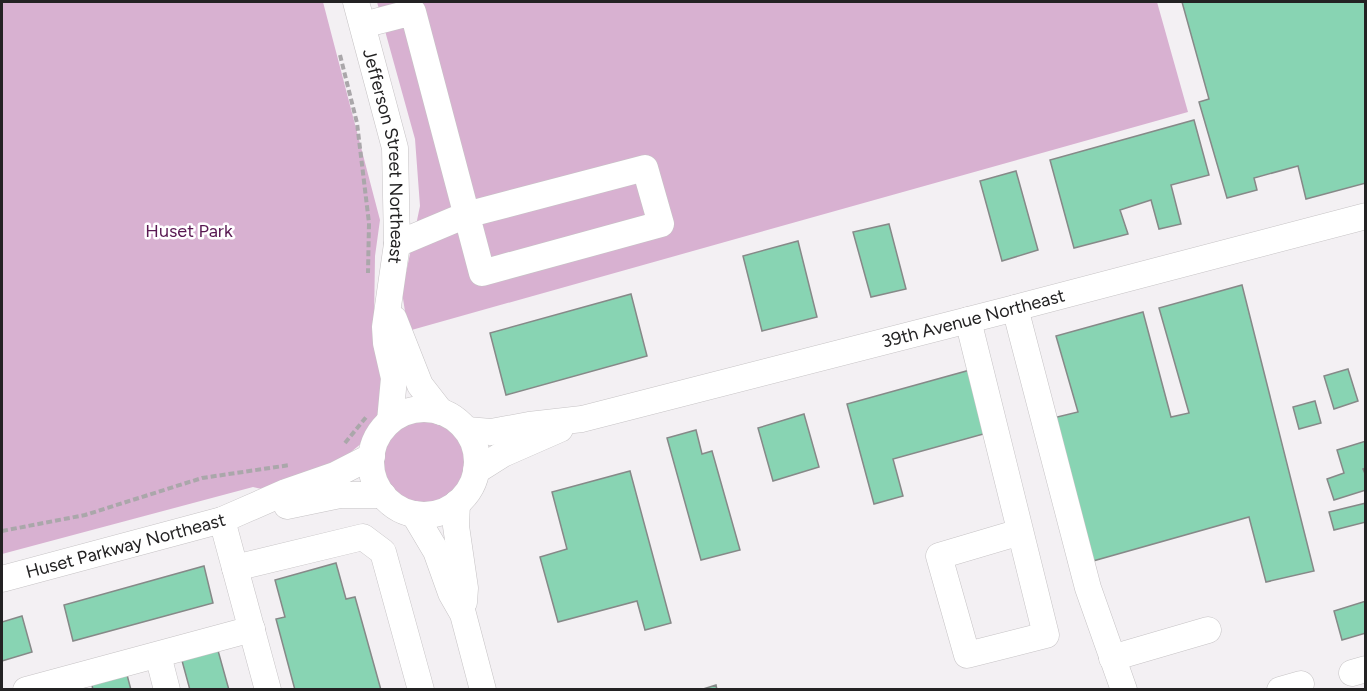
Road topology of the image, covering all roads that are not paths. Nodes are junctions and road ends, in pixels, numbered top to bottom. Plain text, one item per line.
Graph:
1 (360, 13) edge
2 (466, 215) junction
3 (1364, 221) edge
4 (397, 244) junction
5 (1015, 309) junction
6 (389, 311) junction
7 (968, 320) junction
8 (441, 412) junction
9 (379, 416) junction
10 (582, 419) junction
11 (467, 430) junction
12 (372, 456) junction
13 (476, 471) junction
14 (383, 495) junction
15 (457, 503) junction
16 (248, 509) junction
17 (414, 514) junction
18 (222, 520) junction
19 (1020, 532) junction
20 (235, 568) junction
21 (2, 579) edge
22 (463, 614) junction
23 (252, 629) junction
24 (1208, 630) dead end
25 (158, 655) junction
26 (1112, 658) junction
27 (26, 690) edge
28 (167, 690) edge
29 (268, 690) edge
30 (421, 690) edge
31 (483, 690) edge
32 (1124, 690) edge

1 - 2 street
1 - 4 street, Jefferson Street Northeast
2 - 2 street
2 - 4 street
3 - 5 street, 39th Avenue Northeast
4 - 6 street, Jefferson Street Northeast
5 - 7 street, 39th Avenue Northeast
5 - 26 street
6 - 8 street
6 - 9 street, Jefferson Street Northeast
7 - 10 street, 39th Avenue Northeast
7 - 19 street
8 - 9 street
8 - 11 street
9 - 12 street
10 - 11 street, 39th Avenue Northeast
10 - 13 street, 39th Avenue Northeast
11 - 13 street
12 - 14 street
12 - 16 street, Huset Parkway Northeast
13 - 15 street
14 - 16 street, Huset Parkway Northeast
14 - 17 street
15 - 17 street
15 - 22 street
16 - 18 street, Huset Parkway Northeast
17 - 22 street
18 - 20 street
18 - 21 street, Huset Parkway Northeast
19 - 19 street
20 - 23 street
20 - 30 street
22 - 31 street
23 - 25 street
23 - 29 street
24 - 26 street
25 - 27 street
25 - 28 street
26 - 32 street

